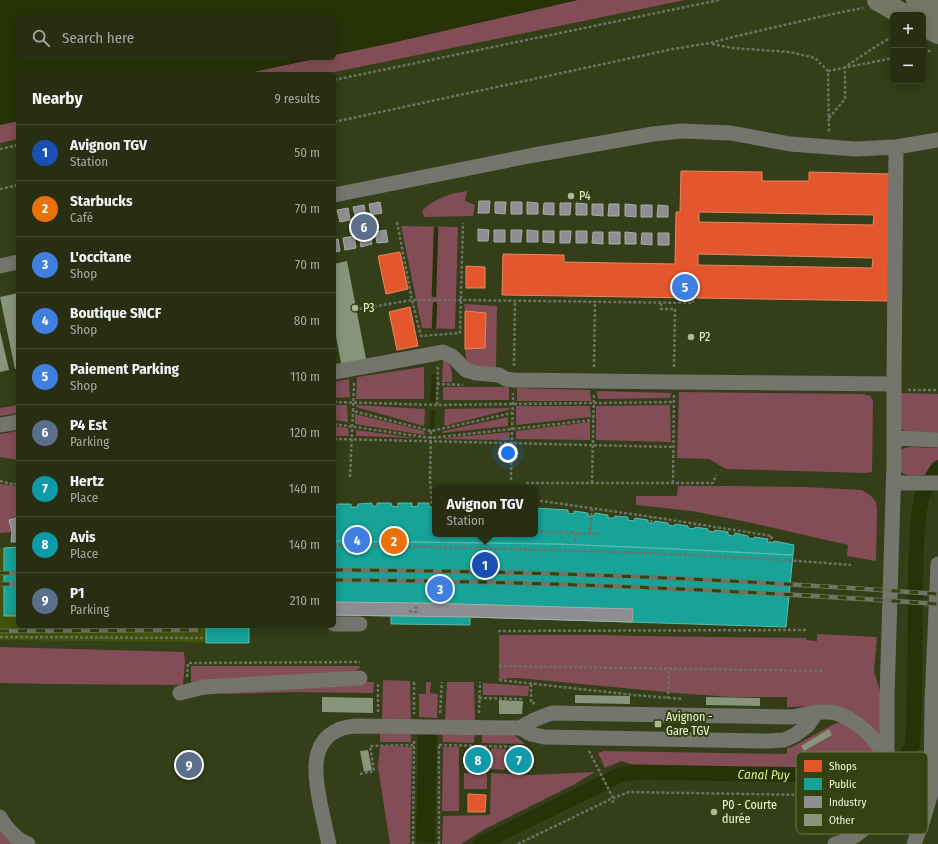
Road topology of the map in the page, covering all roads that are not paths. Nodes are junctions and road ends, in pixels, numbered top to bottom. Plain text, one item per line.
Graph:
1 (917, 0) edge
2 (873, 4) edge
3 (896, 12) edge
4 (938, 12) edge
5 (926, 27) edge
6 (938, 33) edge
7 (938, 140) edge
8 (896, 147) junction
9 (336, 195) edge
10 (16, 262) edge
11 (0, 266) edge
12 (336, 372) edge
13 (895, 387) junction
14 (16, 422) edge
15 (0, 425) edge
16 (894, 438) junction
17 (938, 440) edge
18 (894, 483) junction
19 (938, 483) edge
20 (938, 564) edge
21 (336, 624) edge
22 (360, 624) dead end
23 (360, 678) dead end
24 (180, 693) dead end
25 (935, 703) edge
26 (817, 712) junction
27 (520, 728) junction
28 (882, 752) edge
29 (886, 752) edge
30 (928, 803) edge
31 (0, 817) edge
32 (858, 834) edge
33 (918, 834) edge
34 (28, 844) edge
35 (329, 844) edge
36 (835, 844) edge
37 (914, 844) edge

1 - 4 highway
2 - 3 highway
5 - 6 highway
7 - 8 street
8 - 9 street
8 - 13 street
10 - 11 street
12 - 13 street
13 - 16 street
14 - 15 street
16 - 17 street
16 - 18 street
18 - 19 street
18 - 29 street
20 - 25 street
21 - 22 street
23 - 24 street
25 - 30 street
26 - 27 street
26 - 27 street
26 - 28 street
27 - 35 street
31 - 34 street
32 - 36 street
33 - 37 street

